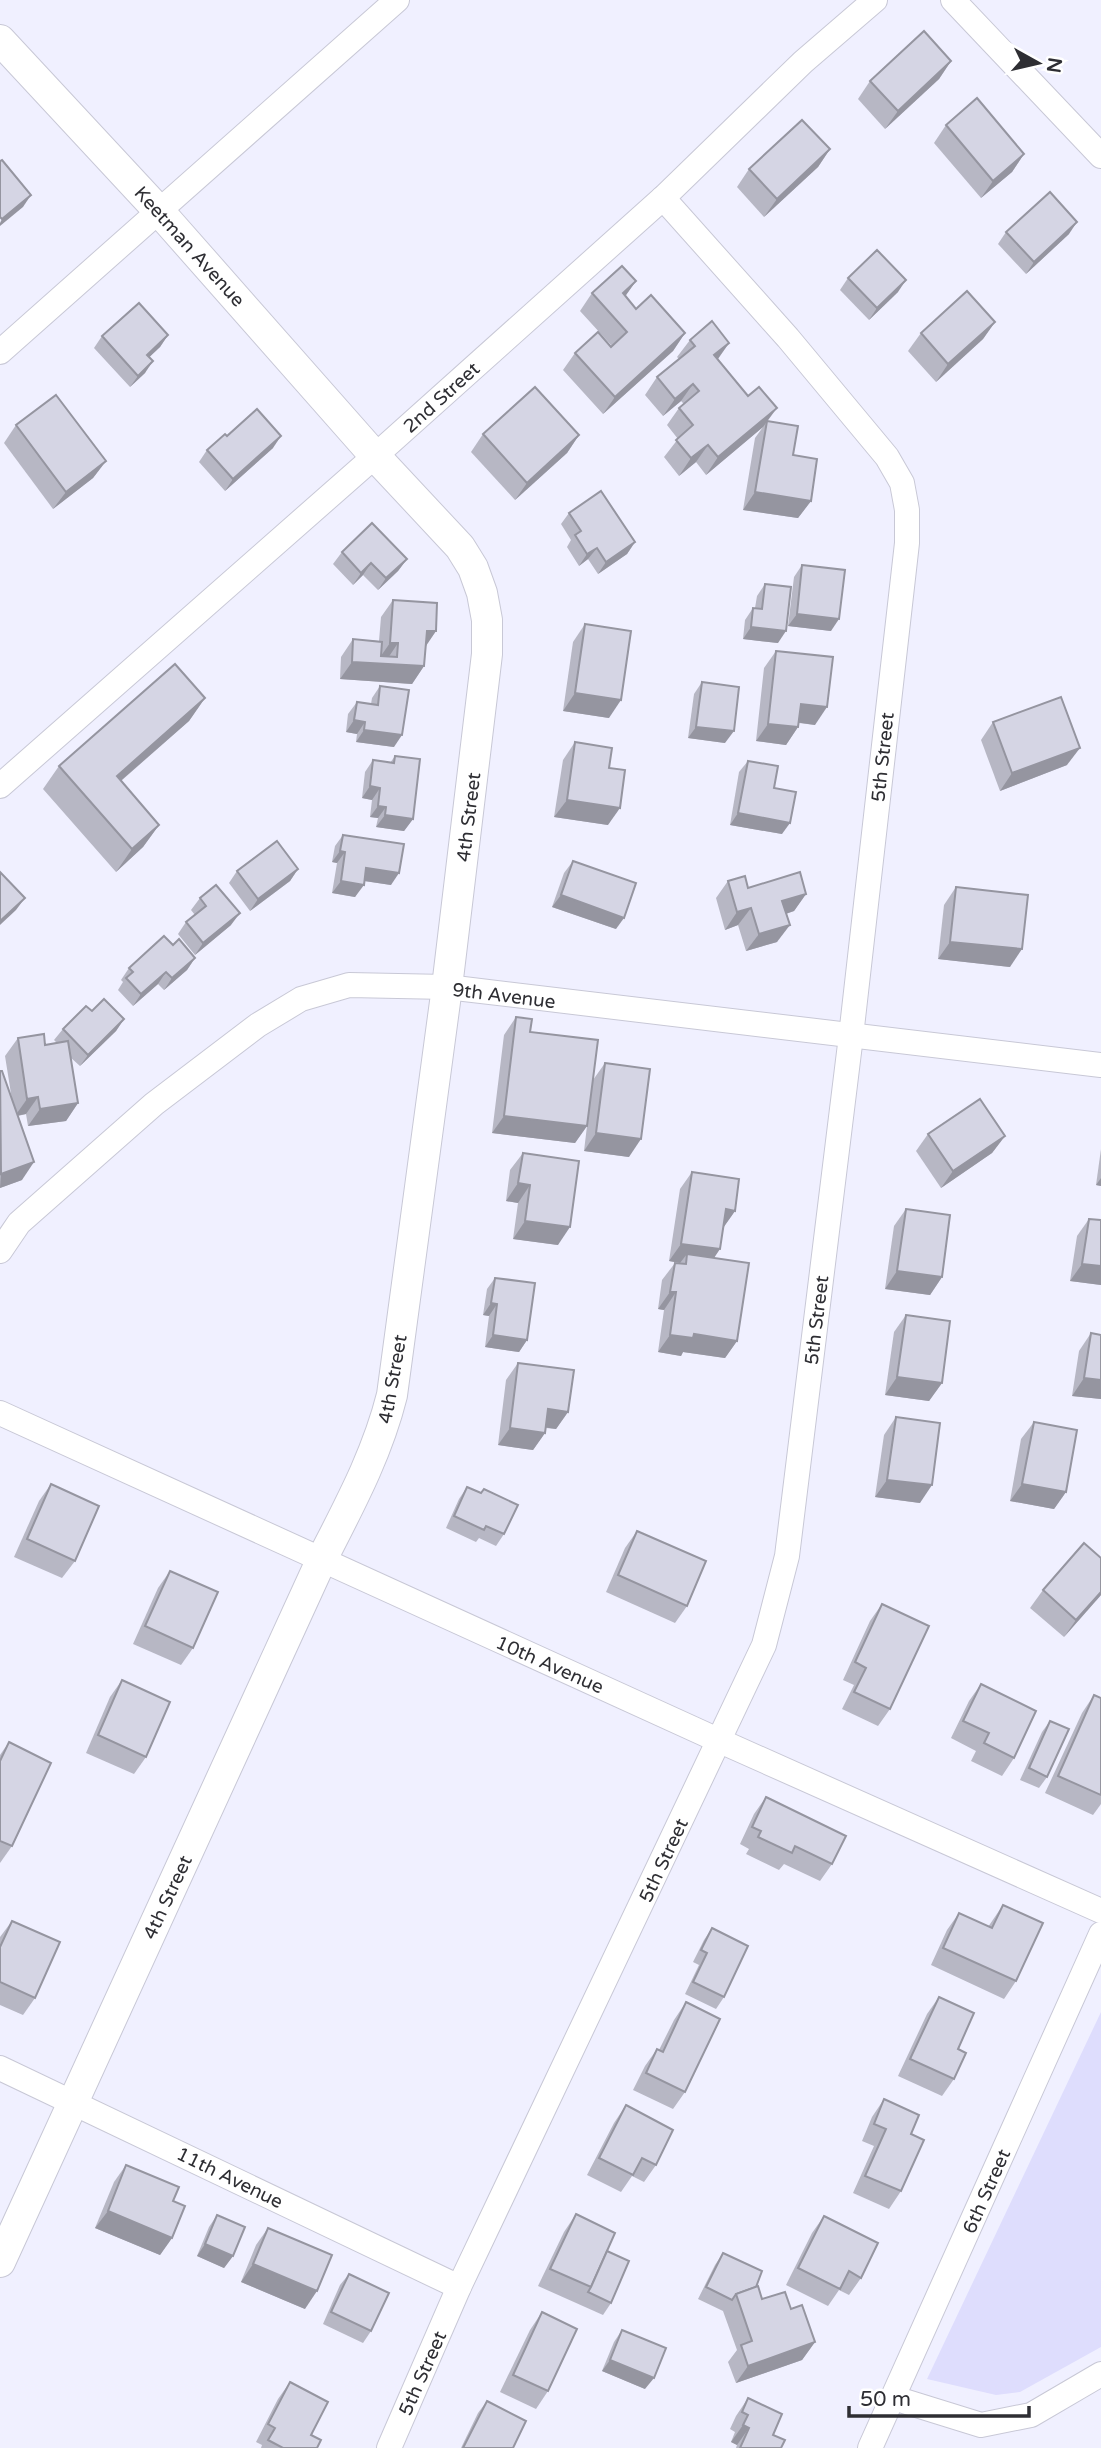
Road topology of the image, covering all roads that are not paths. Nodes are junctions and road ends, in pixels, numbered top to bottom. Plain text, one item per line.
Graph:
1 (397, 0) edge
2 (874, 0) edge
3 (953, 0) edge
4 (0, 40) edge
5 (1101, 156) edge
6 (663, 198) junction
7 (158, 210) junction
8 (0, 352) edge
9 (375, 456) junction
10 (0, 786) edge
11 (447, 988) junction
12 (851, 1036) junction
13 (1101, 1065) edge
14 (0, 1251) edge
15 (0, 1413) edge
16 (321, 1560) junction
17 (719, 1741) junction
18 (1101, 1911) edge
19 (1101, 1934) edge
20 (0, 2068) edge
21 (73, 2102) junction
22 (0, 2262) edge
23 (459, 2287) junction
24 (1101, 2374) edge
25 (894, 2398) junction
26 (389, 2448) edge
27 (870, 2448) edge

1 - 7 street
2 - 6 street, 2nd Street
3 - 5 street
4 - 7 street, Keetman Avenue
6 - 9 street, 2nd Street
6 - 12 street, 5th Street
7 - 8 street
7 - 9 street, Keetman Avenue
9 - 10 street, 2nd Street
9 - 11 street, 4th Street
11 - 12 street, 9th Avenue
11 - 14 street, 9th Avenue
11 - 16 street, 4th Street
12 - 13 street, 9th Avenue
12 - 17 street, 5th Street
15 - 16 street, 10th Avenue
16 - 17 street, 10th Avenue
16 - 21 street, 4th Street
17 - 18 street, 10th Avenue
17 - 23 street, 5th Street
19 - 25 street, 6th Street
20 - 21 street, 11th Avenue
21 - 22 street, 4th Street
21 - 23 street, 11th Avenue
23 - 26 street, 5th Street
24 - 25 street
25 - 27 street, 6th Street

